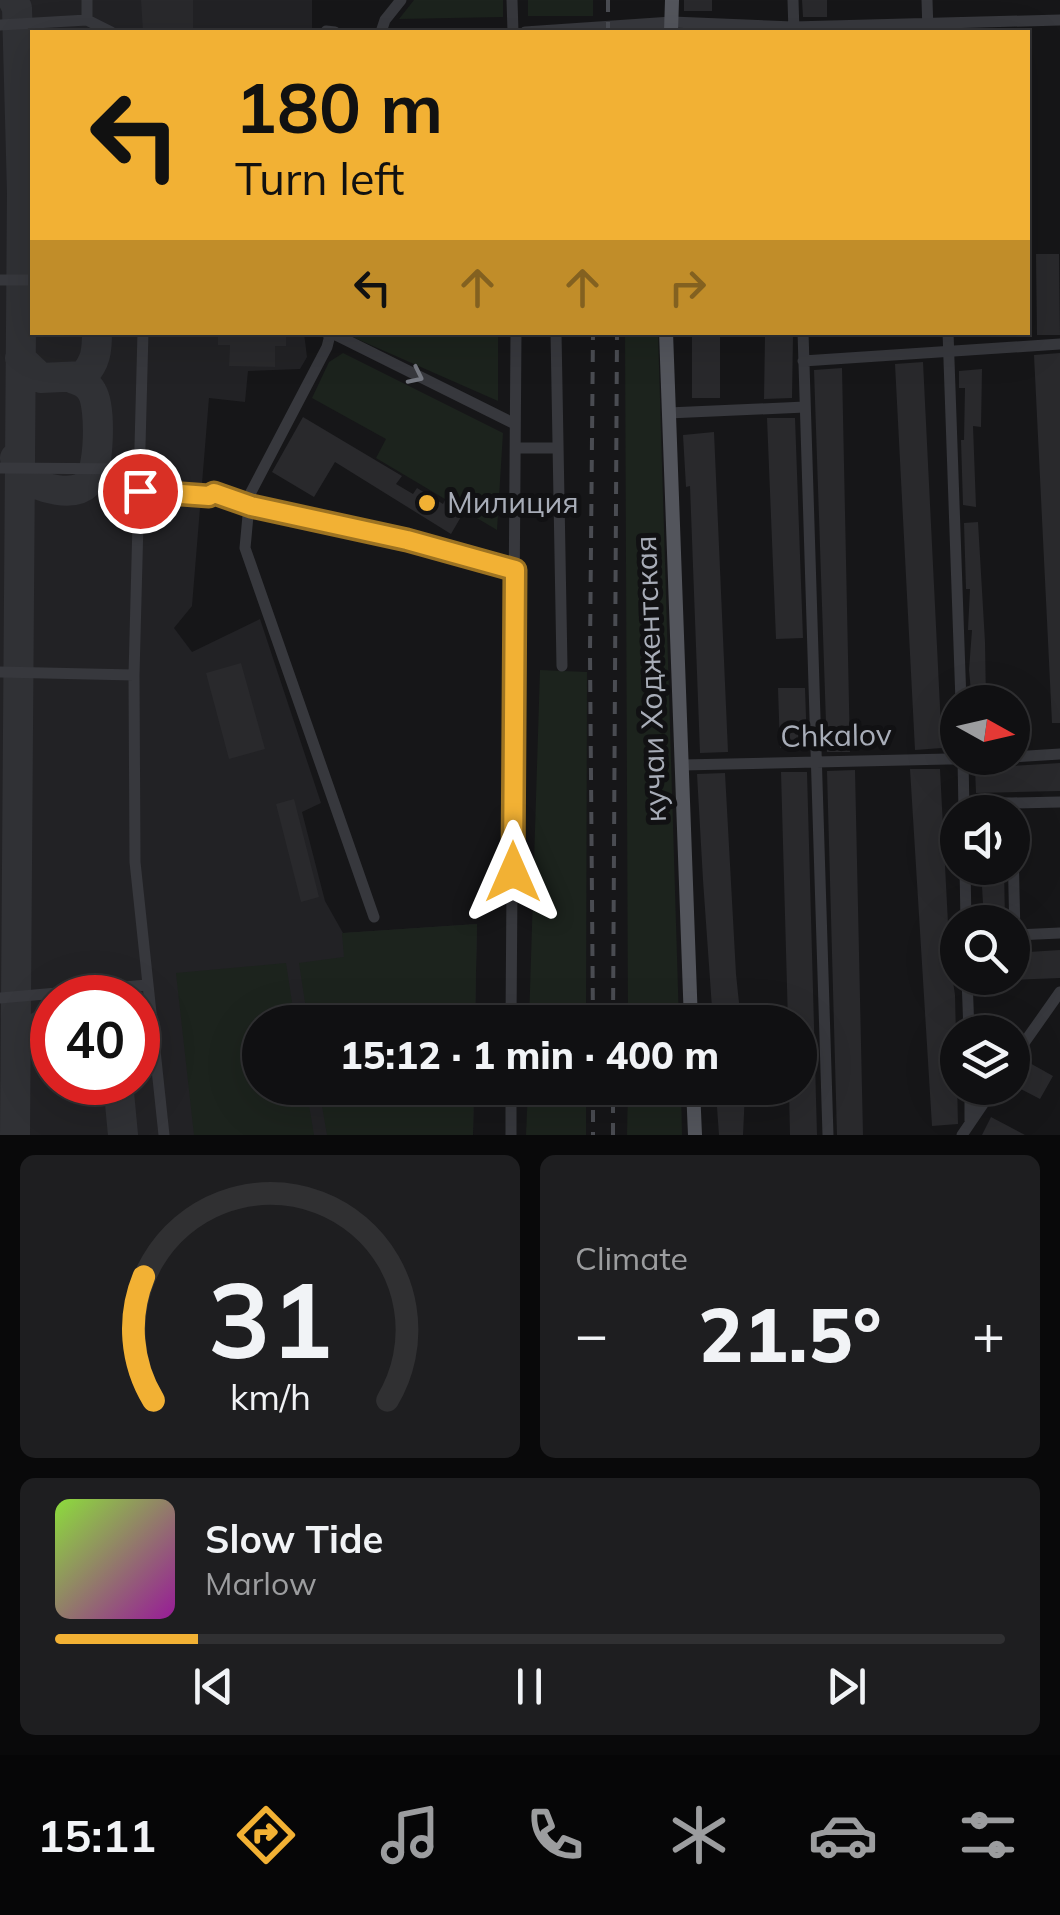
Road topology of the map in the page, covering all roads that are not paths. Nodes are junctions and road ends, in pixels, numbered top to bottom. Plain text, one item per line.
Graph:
1 (87, 0) edge
2 (401, 0) edge
3 (512, 0) edge
4 (672, 0) edge
5 (793, 0) edge
6 (927, 0) edge
7 (88, 20) junction
8 (1060, 20) edge
9 (0, 25) edge
10 (671, 27) edge
11 (928, 28) edge
12 (107, 30) edge
13 (382, 30) edge
14 (513, 30) edge
15 (583, 30) edge
16 (794, 30) edge
17 (0, 280) edge
18 (30, 280) edge
19 (143, 335) edge
20 (328, 335) edge
21 (332, 335) edge
22 (516, 335) edge
23 (556, 335) edge
24 (666, 335) edge
25 (802, 335) edge
26 (948, 335) edge
27 (1060, 344) edge
28 (949, 350) junction
29 (804, 361) junction
30 (805, 407) junction
31 (668, 413) junction
32 (515, 424) junction
33 (516, 448) junction
34 (558, 448) junction
35 (0, 468) edge
36 (140, 469) junction
37 (140, 491) junction
38 (251, 506) junction
39 (515, 570) junction
40 (562, 666) dead end
41 (0, 672) edge
42 (134, 675) junction
43 (960, 685) edge
44 (1060, 754) edge
45 (1030, 755) edge
46 (940, 759) edge
47 (818, 762) junction
48 (682, 765) junction
49 (1060, 802) edge
50 (1030, 803) edge
51 (1014, 885) edge
52 (374, 917) dead end
53 (1060, 933) edge
54 (146, 975) edge
55 (1060, 992) edge
56 (30, 995) edge
57 (0, 998) edge
58 (512, 1005) edge
59 (690, 1005) edge
60 (1030, 1034) edge
61 (160, 1100) edge
62 (511, 1105) edge
63 (694, 1105) edge
64 (970, 1105) edge
65 (982, 1105) edge
66 (970, 1121) junction
67 (164, 1135) edge
68 (510, 1135) edge
69 (695, 1135) edge
70 (828, 1135) edge
71 (962, 1135) edge

1 - 7 street
2 - 13 street
3 - 14 street
4 - 10 main road
5 - 16 street
6 - 11 street
7 - 9 street
7 - 12 street
8 - 11 street
10 - 15 street
10 - 16 street
11 - 16 street
17 - 18 street
19 - 36 street
20 - 38 street
21 -> 32 street
22 - 32 street
23 - 34 street
24 - 31 main road, кучаи Ходжентская
25 - 29 street
26 - 28 street
27 - 28 street
28 - 29 street
28 - 43 street
29 - 30 street
30 - 31 street
30 - 47 street
31 - 48 main road, кучаи Ходжентская
32 - 33 street
33 - 34 street
33 - 39 street
34 - 40 street
35 - 36 street
36 - 37 street
37 - 38 street
37 - 42 street
38 - 39 street
38 - 52 street
39 - 58 street
41 - 42 street
42 - 54 street
44 - 45 street
46 - 47 street, Chkalov
47 - 48 street, Chkalov
47 - 70 street
48 - 59 main road, кучаи Ходжентская
49 - 50 street
51 - 53 street
55 - 60 street
56 - 57 street
61 - 67 street
62 - 68 street
63 - 69 main road
64 - 66 street
65 - 66 street
66 - 71 street

